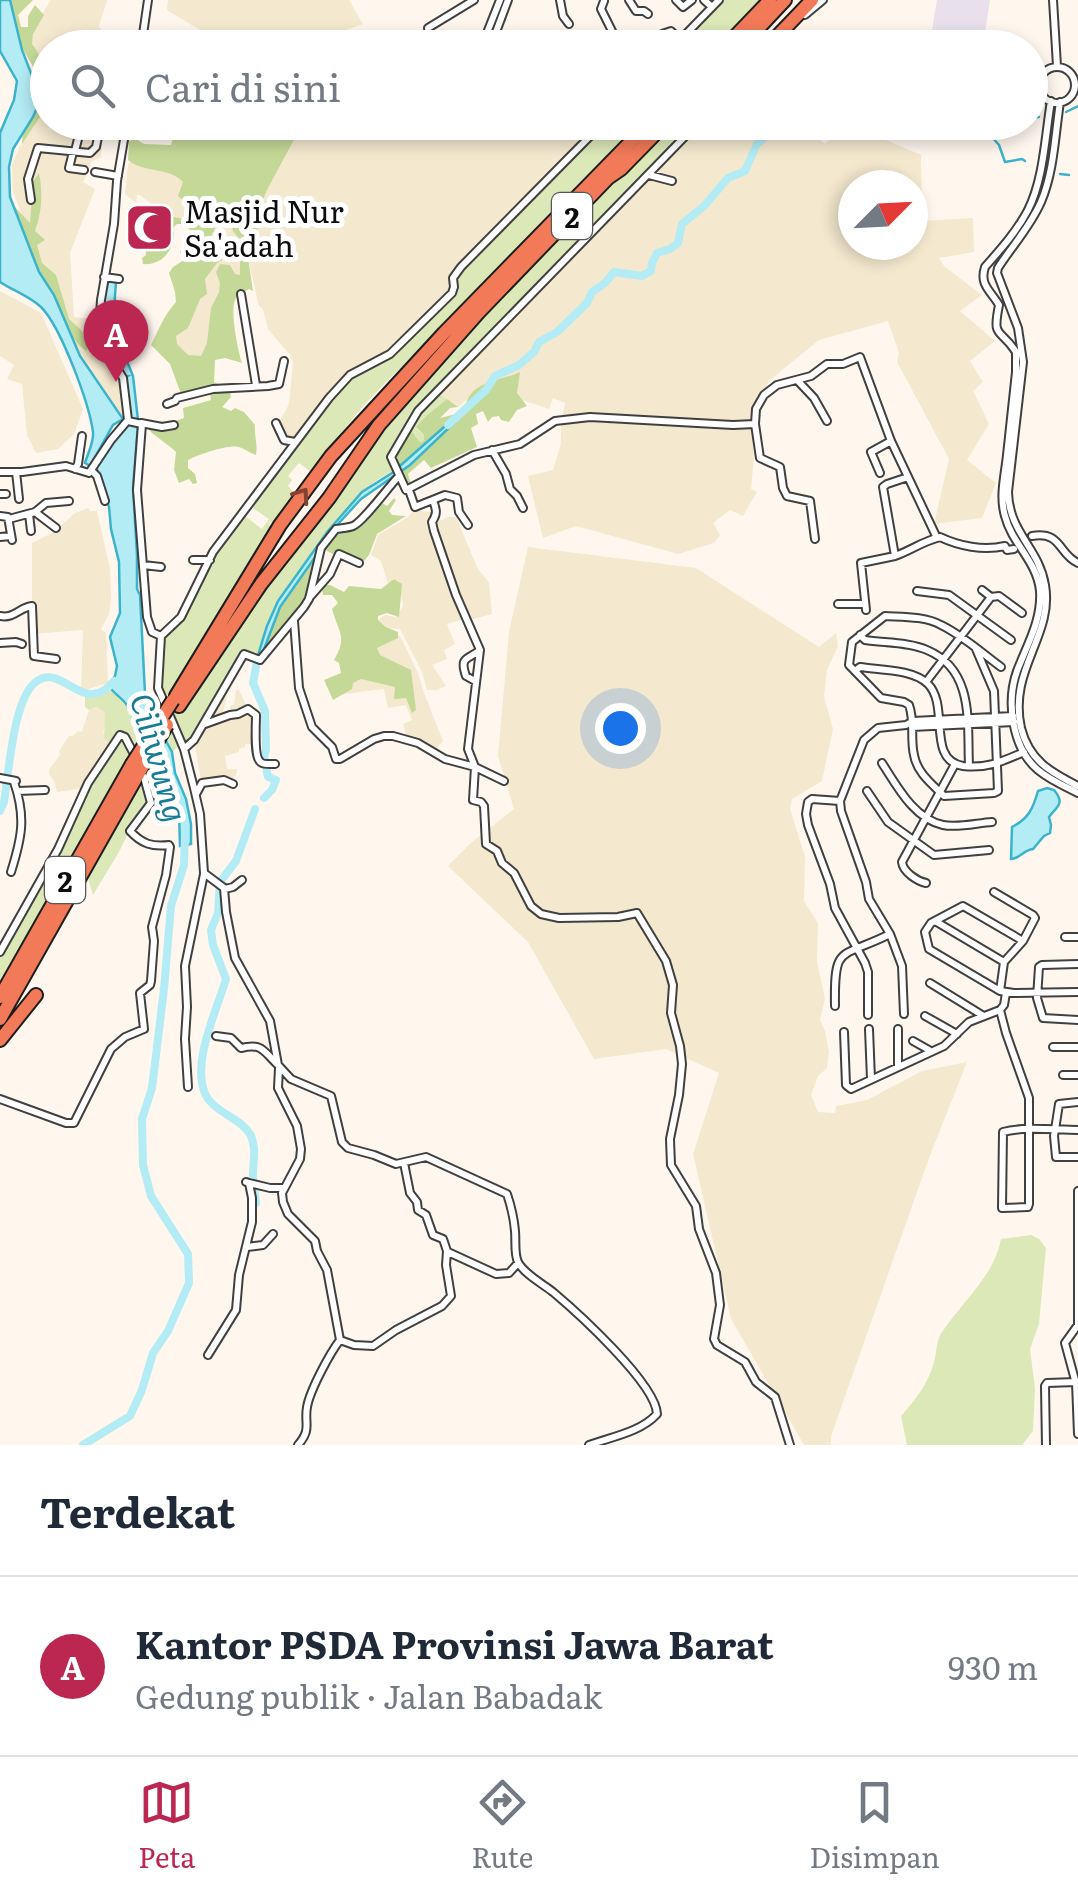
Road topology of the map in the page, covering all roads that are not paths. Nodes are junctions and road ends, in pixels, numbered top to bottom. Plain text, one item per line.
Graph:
1 (148, 0) edge
2 (474, 0) edge
3 (500, 0) edge
4 (508, 0) edge
5 (560, 0) edge
6 (606, 0) edge
7 (630, 0) edge
8 (676, 0) edge
9 (692, 0) edge
10 (704, 0) edge
11 (719, 0) edge
12 (770, 0) edge
13 (786, 0) edge
14 (812, 0) edge
15 (823, 0) edge
16 (1053, 0) edge
17 (712, 7) junction
18 (648, 14) dead end
19 (569, 24) dead end
20 (144, 30) edge
21 (428, 30) edge
22 (488, 30) edge
23 (497, 30) edge
24 (612, 30) edge
25 (692, 30) edge
26 (741, 30) edge
27 (757, 30) edge
28 (785, 30) edge
29 (789, 30) edge
30 (1057, 66) junction
31 (1048, 69) edge
32 (1076, 91) edge
33 (1048, 97) edge
34 (1051, 101) junction
35 (1060, 102) junction
36 (1048, 118) edge
37 (77, 140) edge
38 (96, 140) edge
39 (124, 140) edge
40 (586, 140) edge
41 (632, 140) edge
42 (648, 140) edge
43 (682, 140) edge
44 (1044, 140) edge
45 (74, 151) junction
46 (84, 170) dead end
47 (95, 172) dead end
48 (648, 175) junction
49 (118, 176) junction
50 (672, 181) dead end
51 (30, 200) dead end
52 (104, 277) junction
53 (119, 279) dead end
54 (241, 294) dead end
55 (475, 302) junction
56 (1011, 306) junction
57 (1000, 308) junction
58 (451, 321) dead end
59 (1019, 352) junction
60 (284, 361) dead end
61 (798, 381) junction
62 (256, 385) junction
63 (167, 404) dead end
64 (826, 421) dead end
65 (133, 422) junction
66 (276, 423) dead end
67 (174, 424) dead end
68 (755, 424) junction
69 (82, 436) dead end
70 (891, 441) junction
71 (295, 442) junction
72 (492, 450) junction
73 (75, 469) junction
74 (92, 470) junction
75 (0, 472) edge
76 (16, 472) junction
77 (398, 473) junction
78 (880, 473) dead end
79 (908, 477) junction
80 (408, 490) junction
81 (19, 499) dead end
82 (105, 500) dead end
83 (433, 500) junction
84 (68, 501) dead end
85 (56, 504) junction
86 (523, 508) dead end
87 (65, 511) dead end
88 (32, 513) junction
89 (4, 518) edge
90 (275, 524) dead end
91 (468, 525) dead end
92 (56, 528) dead end
93 (31, 531) dead end
94 (0, 536) edge
95 (1032, 536) dead end
96 (937, 538) junction
97 (815, 539) dead end
98 (1017, 540) junction
99 (895, 556) junction
100 (193, 560) dead end
101 (210, 560) junction
102 (360, 563) dead end
103 (1078, 563) edge
104 (142, 564) junction
105 (161, 567) dead end
106 (250, 577) junction
107 (982, 590) dead end
108 (917, 591) dead end
109 (991, 596) junction
110 (308, 599) junction
111 (838, 604) dead end
112 (1022, 613) dead end
113 (977, 615) junction
114 (0, 616) edge
115 (294, 620) junction
116 (860, 635) junction
117 (161, 636) junction
118 (960, 638) junction
119 (1010, 640) dead end
120 (0, 643) edge
121 (22, 644) dead end
122 (480, 650) junction
123 (976, 650) junction
124 (56, 660) dead end
125 (942, 660) junction
126 (1002, 668) dead end
127 (855, 671) junction
128 (476, 681) junction
129 (926, 682) junction
130 (176, 703) junction
131 (1017, 718) junction
132 (994, 720) junction
133 (967, 721) junction
134 (940, 723) junction
135 (204, 724) junction
136 (911, 724) junction
137 (184, 748) junction
138 (1024, 752) junction
139 (268, 764) dead end
140 (882, 764) dead end
141 (955, 764) junction
142 (996, 765) junction
143 (970, 766) junction
144 (136, 767) junction
145 (475, 767) junction
146 (9, 780) edge
147 (504, 781) dead end
148 (233, 784) dead end
149 (1078, 789) edge
150 (45, 790) dead end
151 (17, 791) junction
152 (940, 791) junction
153 (868, 792) dead end
154 (196, 796) junction
155 (840, 801) junction
156 (119, 807) junction
157 (926, 816) junction
158 (992, 822) dead end
159 (912, 840) junction
160 (989, 850) dead end
161 (11, 872) dead end
162 (204, 872) junction
163 (87, 875) dead end
164 (242, 880) dead end
165 (926, 883) dead end
166 (221, 886) junction
167 (994, 892) dead end
168 (934, 920) junction
169 (890, 934) junction
170 (1065, 937) dead end
171 (1078, 937) edge
172 (1023, 940) junction
173 (858, 947) junction
174 (0, 952) edge
175 (1004, 962) junction
176 (1078, 964) edge
177 (930, 983) dead end
178 (1003, 992) junction
179 (1078, 992) edge
180 (1037, 993) junction
181 (36, 995) dead end
182 (0, 997) edge
183 (835, 1006) dead end
184 (1000, 1010) junction
185 (868, 1014) dead end
186 (904, 1014) dead end
187 (982, 1015) junction
188 (925, 1016) dead end
189 (0, 1018) edge
190 (1078, 1020) edge
191 (870, 1029) dead end
192 (898, 1029) dead end
193 (844, 1032) dead end
194 (957, 1034) junction
195 (216, 1036) dead end
196 (0, 1040) edge
197 (913, 1040) dead end
198 (1053, 1047) dead end
199 (1078, 1047) edge
200 (930, 1051) junction
201 (278, 1066) junction
202 (898, 1066) junction
203 (1063, 1075) dead end
204 (1078, 1075) edge
205 (871, 1079) junction
206 (188, 1087) dead end
207 (0, 1099) edge
208 (1078, 1102) edge
209 (1029, 1130) junction
210 (1055, 1130) junction
211 (1078, 1130) edge
212 (1078, 1157) edge
213 (404, 1163) junction
214 (284, 1188) junction
215 (1078, 1192) edge
216 (1078, 1229) edge
217 (274, 1234) dead end
218 (249, 1248) junction
219 (447, 1251) junction
220 (518, 1263) junction
221 (1078, 1325) edge
222 (340, 1340) junction
223 (208, 1355) dead end
224 (1077, 1386) edge
225 (1078, 1434) edge
226 (300, 1444) edge
227 (589, 1445) edge
228 (790, 1445) edge
229 (1046, 1445) edge

1 - 20 street
2 - 21 street
3 - 22 street
4 - 23 street
5 - 19 street
6 - 24 street
7 - 18 street
8 - 9 street
10 - 17 street
11 - 17 street
12 - 26 highway
13 - 27 highway
14 - 28 highway
15 - 29 street
16 - 30 street
17 - 25 street
30 - 31 street
30 - 32 street
32 - 35 street
33 - 34 street
34 - 35 street
34 - 36 street
35 - 56 street
37 - 45 street
38 - 45 street
39 - 49 street
40 - 71 street
41 - 55 highway, 2
42 - 130 highway, 2
43 - 48 street
44 - 57 street
45 - 46 street
45 - 51 street
47 - 49 street
48 - 50 street
48 - 77 street
49 - 52 street
52 - 53 street
52 - 65 street
54 - 62 street
55 - 58 highway
106 -> 55 highway, 2
56 - 57 street
56 - 59 street
57 - 59 street
59 - 98 street
59 - 131 street
60 - 62 street
61 - 64 street
61 - 68 street
61 - 70 street
62 - 63 street
65 - 67 street
65 - 74 street
65 - 104 street
66 - 71 street
68 - 72 street
68 - 97 street
69 - 73 street
70 - 78 street
70 - 79 street
71 - 101 street
72 - 80 street
72 - 86 street
73 - 74 street
73 - 76 street
74 - 82 street
75 - 76 street
76 - 81 street
77 - 80 street
77 - 110 street
79 - 96 street
79 - 99 street
80 - 83 street
83 - 91 street
83 - 122 street
84 - 85 street
85 - 87 street
85 - 88 street
88 - 89 street
88 - 92 street
88 - 93 street
89 - 94 street
90 - 106 highway
95 - 103 street
96 - 98 street
96 - 99 street
98 - 131 street
99 - 111 street
100 - 101 street
101 - 117 street
102 - 110 street
104 - 105 street
104 - 117 street
106 - 130 highway, 2
107 - 109 street
108 - 113 street
109 - 112 street
109 - 113 street
110 - 115 street
113 - 118 street
113 - 119 street
114 - 124 street
115 - 135 street
115 - 145 street
116 - 118 street
116 - 125 street
116 - 127 street
117 - 137 street
118 - 123 street
118 - 125 street
120 - 121 street
122 - 128 street
122 - 128 street
123 - 126 street
123 - 132 street
125 - 129 street
125 - 133 street
127 - 129 street
127 - 136 street
128 - 145 street
129 - 134 street
130 - 144 highway, 2, bridge
131 - 132 street
131 - 138 street
131 - 149 street
132 - 133 street
132 - 142 street
133 - 134 street
133 - 143 street
134 - 136 street
134 - 141 street
135 - 137 street
135 - 139 street
136 - 152 street
136 - 155 street
137 - 154 street
138 - 142 street
138 - 149 street
140 - 157 street
141 - 143 street
141 - 152 street
142 - 143 street
142 - 152 street
144 - 156 highway, 2
144 - 182 highway, 2
145 - 147 street
145 - 228 street
146 - 151 street
148 - 154 street
150 - 151 street
151 - 161 street
152 - 157 street
153 - 159 street
154 - 162 street
155 - 169 street
155 - 173 street
156 - 163 highway
156 - 189 highway, 2
157 - 158 street
157 - 159 street
159 - 160 street
159 - 165 street
162 - 166 street
162 - 206 street
164 - 166 street
166 - 201 street
167 - 172 street
168 - 172 street
168 - 175 street
168 - 178 street
169 - 173 street
169 - 186 street
170 - 171 street
172 - 175 street
173 - 183 street
173 - 185 street
174 - 207 street
175 - 178 street
176 - 180 street
177 - 187 street
178 - 180 street
178 - 184 street
179 - 180 street
180 - 190 street
181 - 196 highway
184 - 187 street
184 - 209 street
187 - 194 street
188 - 194 street
191 - 205 street
192 - 202 street
193 - 205 street
194 - 200 street
195 - 201 street
197 - 200 street
198 - 199 street
200 - 202 street
201 - 213 street
201 - 214 street
202 - 205 street
203 - 204 street
208 - 210 street
209 - 209 street
209 - 210 street
210 - 211 street
210 - 212 street
213 - 219 street
213 - 220 street
214 - 218 street
214 - 222 street
215 - 216 street
216 - 221 street
217 - 218 street
218 - 223 street
219 - 220 street
219 - 222 street
220 - 227 street
221 - 224 street
222 - 226 street
224 - 225 street
224 - 229 street

